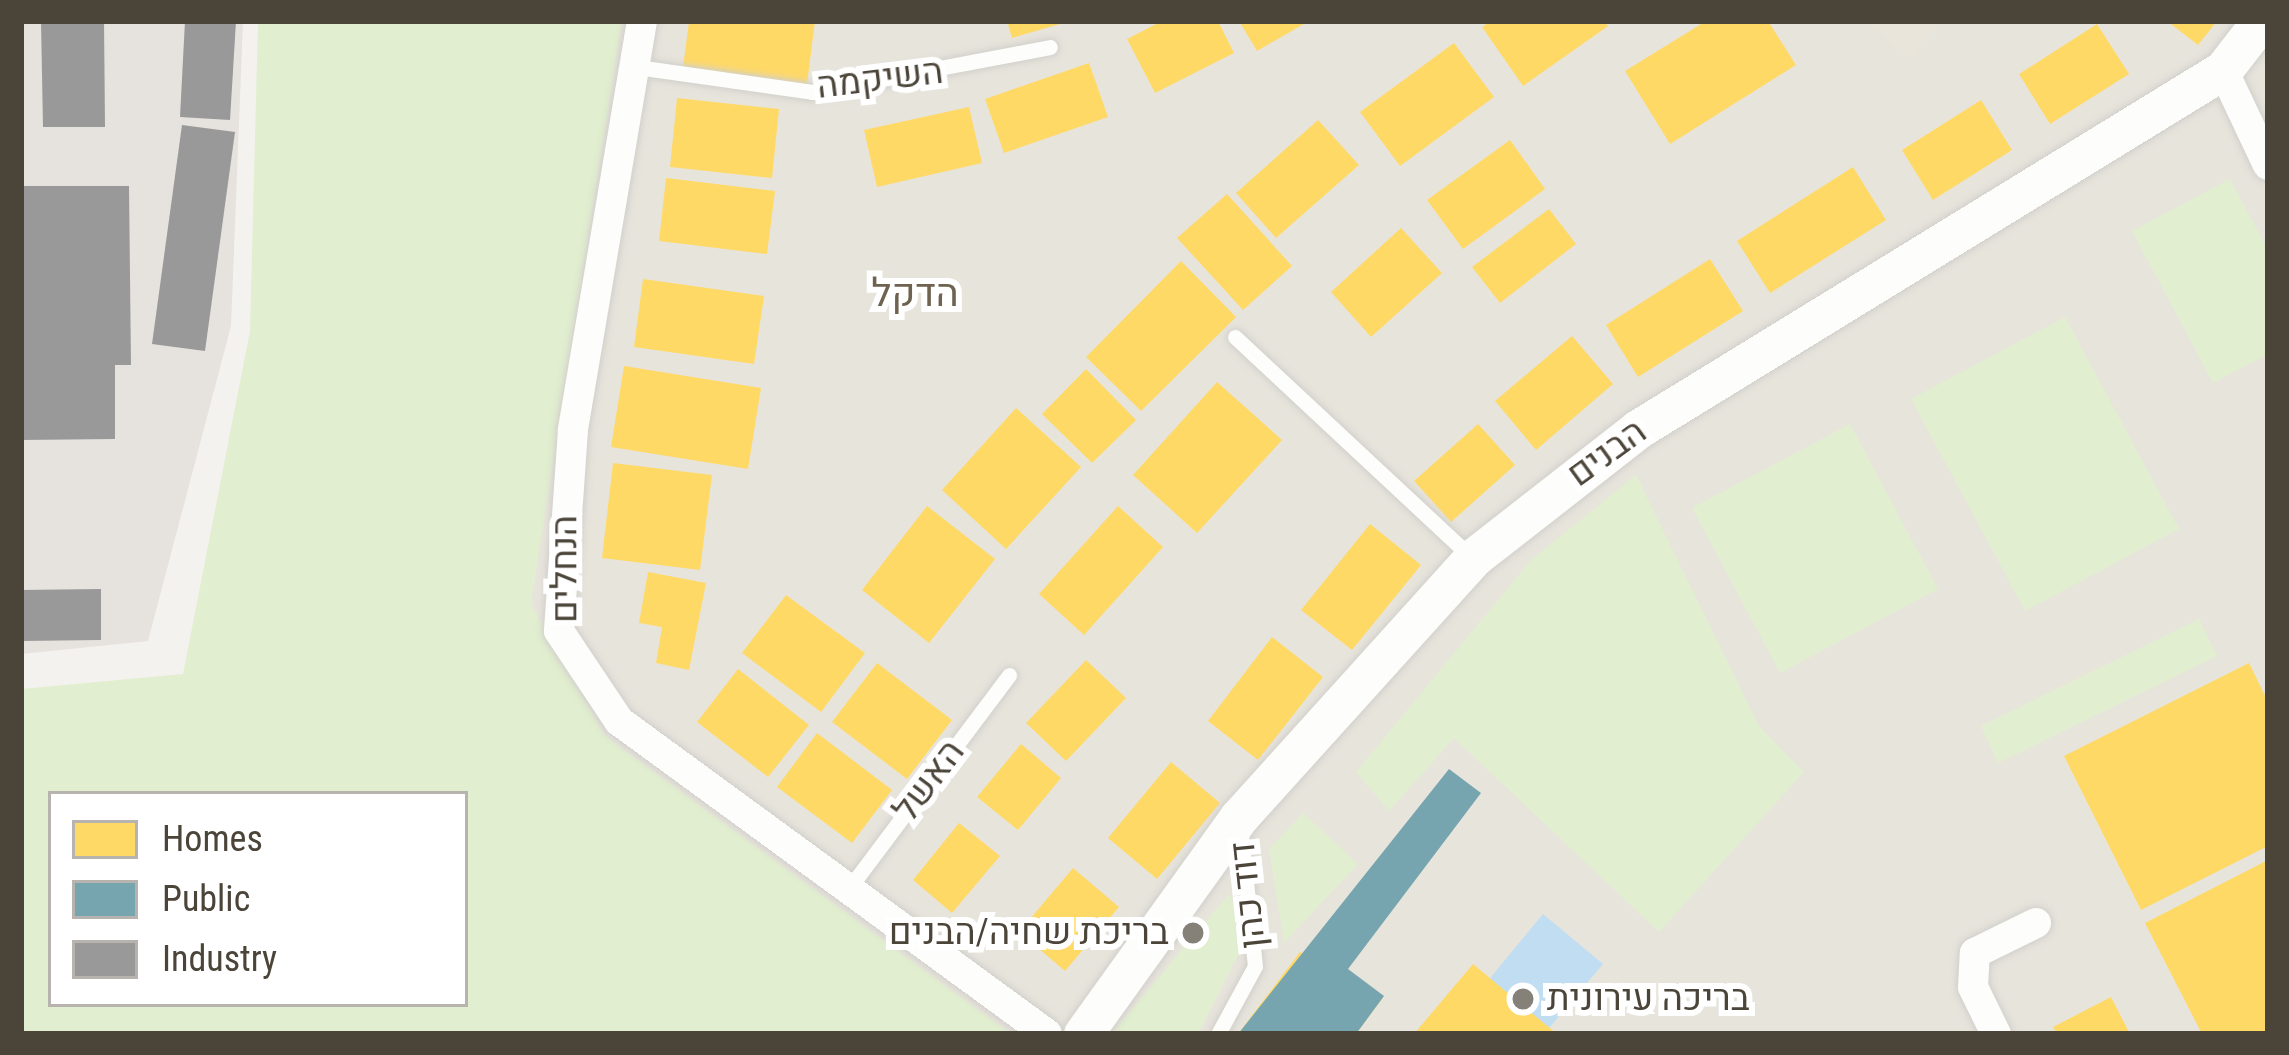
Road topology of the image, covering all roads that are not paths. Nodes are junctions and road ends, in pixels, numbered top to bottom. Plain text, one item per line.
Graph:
1 (642, 21) edge
2 (2261, 21) edge
3 (1050, 47) dead end
4 (637, 67) junction
5 (2223, 70) junction
6 (2268, 165) edge
7 (1235, 337) dead end
8 (1473, 558) junction
9 (1009, 675) dead end
10 (1239, 818) junction
11 (850, 887) junction
12 (2036, 923) dead end
13 (1046, 1034) edge
14 (1083, 1034) edge
15 (1218, 1034) edge
16 (1996, 1034) edge

1 - 4 street, הנחלים
2 - 5 street, הבנים
3 - 4 lane, השיקמה
4 - 11 street, הנחלים
5 - 6 street
5 - 8 street, הבנים
7 - 8 lane
8 - 10 street, הבנים
9 - 11 lane, האשל
10 - 14 street, הבנים
10 - 15 lane, דוד כהן
11 - 13 street, הנחלים
12 - 16 street

